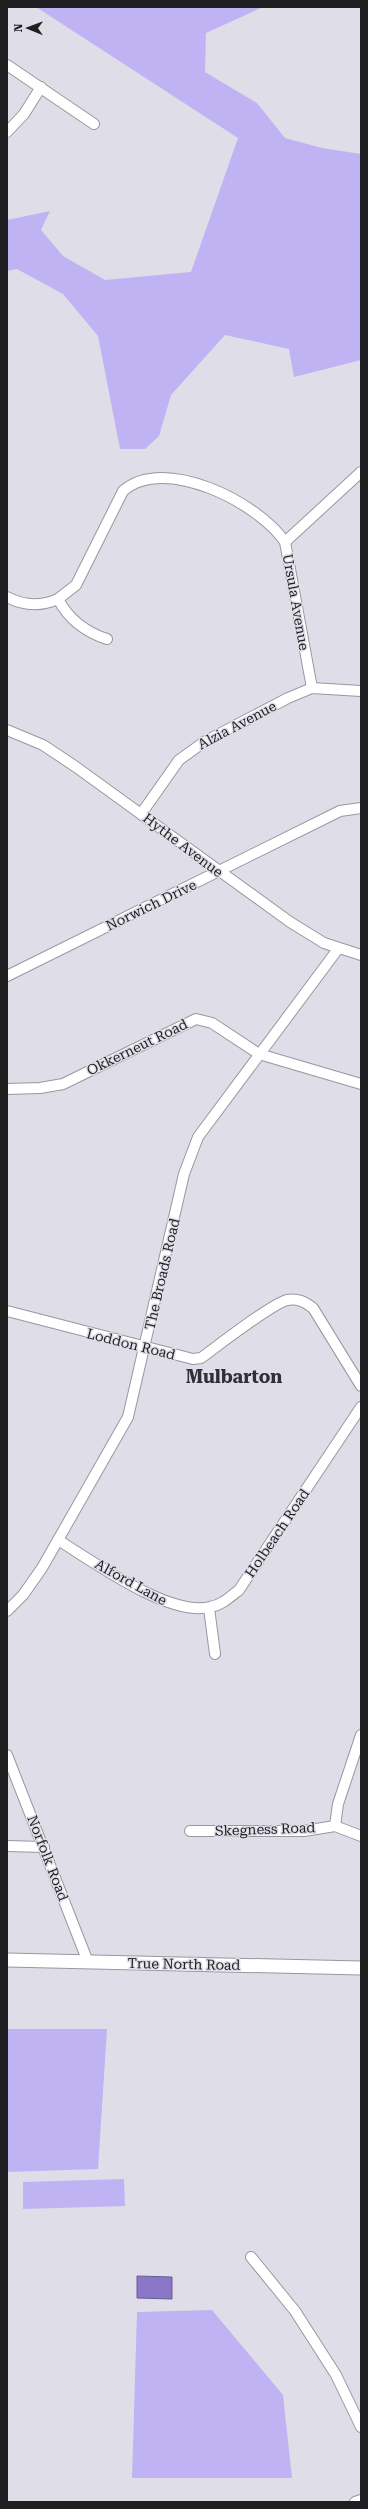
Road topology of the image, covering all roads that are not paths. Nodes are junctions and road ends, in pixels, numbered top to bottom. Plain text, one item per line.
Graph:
1 (7, 65) edge
2 (41, 87) junction
3 (94, 124) dead end
4 (7, 132) edge
5 (361, 472) edge
6 (285, 542) junction
7 (7, 597) edge
8 (58, 599) junction
9 (107, 639) dead end
10 (312, 688) junction
11 (361, 691) edge
12 (7, 730) edge
13 (361, 808) edge
14 (141, 814) junction
15 (218, 871) junction
16 (338, 949) junction
17 (361, 955) edge
18 (7, 976) edge
19 (259, 1054) junction
20 (361, 1084) edge
21 (7, 1089) edge
22 (7, 1311) edge
23 (145, 1348) junction
24 (361, 1386) edge
25 (361, 1407) edge
26 (58, 1540) junction
27 (209, 1608) junction
28 (7, 1610) edge
29 (215, 1654) dead end
30 (361, 1735) edge
31 (7, 1755) edge
32 (336, 1826) junction
33 (190, 1831) dead end
34 (361, 1836) edge
35 (7, 1846) edge
36 (44, 1847) junction
37 (7, 1960) edge
38 (88, 1962) junction
39 (361, 1968) edge
40 (251, 2257) dead end
41 (361, 2427) edge
42 (361, 2500) edge
43 (355, 2502) edge

1 - 2 street
2 - 3 street
2 - 4 street
5 - 6 street
6 - 8 street, Ursula Avenue
6 - 10 street, Ursula Avenue
7 - 8 street
8 - 9 street
10 - 11 street, Alzia Avenue
10 - 14 street, Alzia Avenue
12 - 14 street, Hythe Avenue
13 - 15 street, Norwich Drive
14 - 15 street, Hythe Avenue
15 - 16 street, Hythe Avenue
15 - 18 street, Norwich Drive
16 - 17 street, Hythe Avenue
16 - 19 street, The Broads Road
19 - 20 street, Okkerneut Road
19 - 21 street, Okkerneut Road
19 - 23 street, The Broads Road
22 - 23 street, Loddon Road
23 - 24 street, Loddon Road
23 - 26 street, The Broads Road
25 - 27 street, Holbeach Road
26 - 27 street, Alford Lane
26 - 28 street, The Broads Road
27 - 29 street
30 - 32 street
31 - 36 street, Norfolk Road
32 - 33 street, Skegness Road
32 - 34 street, Skegness Road
35 - 36 street
36 - 38 street, Norfolk Road
37 - 38 main road, True North Road
38 - 39 main road, True North Road
40 - 41 street
42 - 43 street

